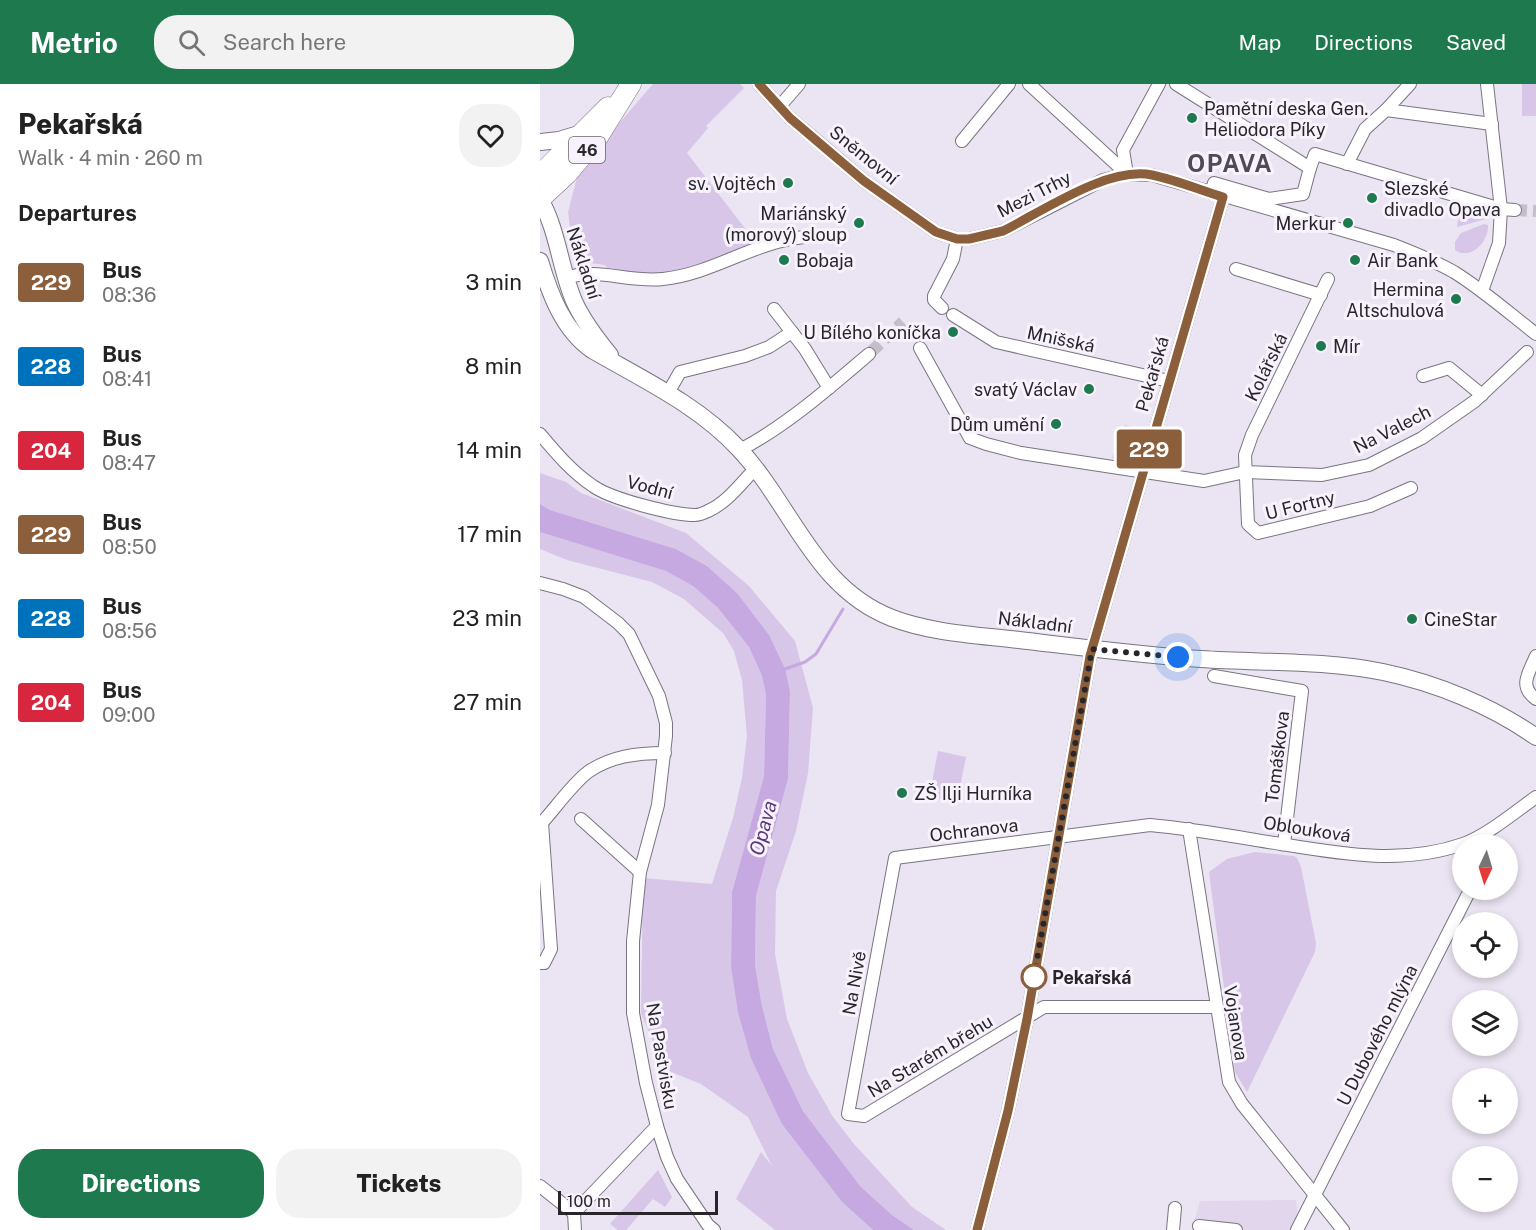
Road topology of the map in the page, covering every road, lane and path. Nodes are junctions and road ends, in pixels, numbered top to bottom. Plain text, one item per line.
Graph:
1 (759, 84) edge
2 (799, 84) edge
3 (1009, 84) edge
4 (1029, 84) edge
5 (1159, 84) edge
6 (1176, 84) edge
7 (1410, 84) edge
8 (1487, 84) edge
9 (627, 89) edge
10 (780, 105) junction
11 (1386, 110) junction
12 (1492, 124) junction
13 (582, 133) junction
14 (962, 141) dead end
15 (540, 142) edge
16 (1342, 162) junction
17 (1310, 168) junction
18 (1126, 174) junction
19 (540, 175) edge
20 (1217, 195) junction
21 (540, 199) edge
22 (1501, 208) junction
23 (1515, 210) tunnel mouth
24 (805, 237) dead end
25 (957, 239) junction
26 (541, 264) edge
27 (1236, 269) dead end
28 (566, 278) junction
29 (1328, 279) dead end
30 (1482, 291) junction
31 (1321, 295) junction
32 (774, 309) dead end
33 (792, 332) junction
34 (1536, 334) edge
35 (920, 348) dead end
36 (1527, 352) dead end
37 (869, 354) tunnel mouth
38 (619, 365) junction
39 (1423, 375) dead end
40 (1169, 381) junction
41 (829, 388) junction
42 (668, 393) junction
43 (1482, 395) junction
44 (540, 434) edge
45 (740, 450) junction
46 (756, 468) junction
47 (1143, 471) junction
48 (1245, 472) junction
49 (1412, 488) dead end
50 (540, 583) edge
51 (1092, 649) junction
52 (1536, 656) edge
53 (1214, 676) dead end
54 (1536, 699) edge
55 (1536, 737) edge
56 (664, 753) junction
57 (1536, 797) edge
58 (581, 819) dead end
59 (541, 824) edge
60 (1189, 829) junction
61 (1481, 834) edge
62 (1059, 837) junction
63 (1284, 844) junction
64 (1452, 847) edge
65 (895, 858) joint
66 (640, 872) junction
67 (1465, 900) edge
68 (540, 963) edge
69 (1216, 1007) junction
70 (1027, 1019) junction
71 (848, 1114) joint
72 (657, 1126) junction
73 (540, 1186) edge
74 (1314, 1195) junction
75 (1175, 1209) dead end
76 (574, 1213) junction
77 (1199, 1226) dead end
78 (575, 1230) edge
79 (714, 1230) edge
80 (977, 1230) edge
81 (1173, 1230) edge
82 (1236, 1230) edge
83 (1297, 1230) edge
84 (1343, 1230) edge

1 - 10 street, Sněmovní
2 - 10 street
3 - 14 street
4 - 18 street
5 - 18 street
6 - 17 street
7 - 11 street
8 - 12 street
9 - 13 main road, 46
9 - 21 main road, 46
10 - 25 street, Sněmovní
11 - 12 street
11 - 16 street
12 - 22 street
13 - 15 street
13 - 19 main road, 46
16 - 17 street
16 - 22 street
17 - 20 street
18 - 20 street
18 - 25 street, Mezi Trhy
20 - 30 street
20 - 40 street, Pekařská
21 - 28 street, Nákladní
22 - 23 street
22 - 30 street
24 - 28 street
25 - 40 street, Mnišská
26 - 38 street, Nákladní
27 - 31 street
28 - 38 street, Nákladní
29 - 31 street, Kolářská
30 - 34 street
31 - 48 street, Kolářská
32 - 33 street
33 - 41 street
33 - 42 street
35 - 47 street, Na Valech
36 - 43 street, Na Valech
37 - 41 street
38 - 42 street, Nákladní
39 - 43 street
40 - 47 street, Pekařská
41 - 45 street
42 - 45 street, Nákladní
43 - 48 street, Na Valech
44 - 46 street, Vodní
45 - 46 street, Nákladní
46 - 51 street, Nákladní
47 - 48 street, Na Valech
47 - 51 street, Pekařská
48 - 49 street, U Fortny
50 - 56 street, Na Pastvisku
51 - 55 street, Nákladní
51 - 62 street, Pekařská
52 - 54 street
53 - 63 street, Tomáškova
56 - 59 street
56 - 66 street, Na Pastvisku
57 - 61 street, Oblouková
58 - 66 street
59 - 68 street
60 - 62 street, Oblouková
60 - 63 street, Oblouková
60 - 69 street, Vojanova
62 - 65 street, Ochranova
62 - 70 street, Pekařská
63 - 64 street, Oblouková
65 - 71 street, Na Nivě
66 - 72 street, Na Pastvisku
67 - 74 street, U Dubového mlýna
69 - 70 street, Na Starém břehu
69 - 74 street, Vojanova
70 - 71 street, Na Starém břehu
70 - 80 street, Pekařská
72 - 76 street
72 - 79 street, Na Pastvisku
73 - 76 street
74 - 83 street
74 - 84 street, Vojanova
75 - 81 street
76 - 78 street
77 - 82 street

